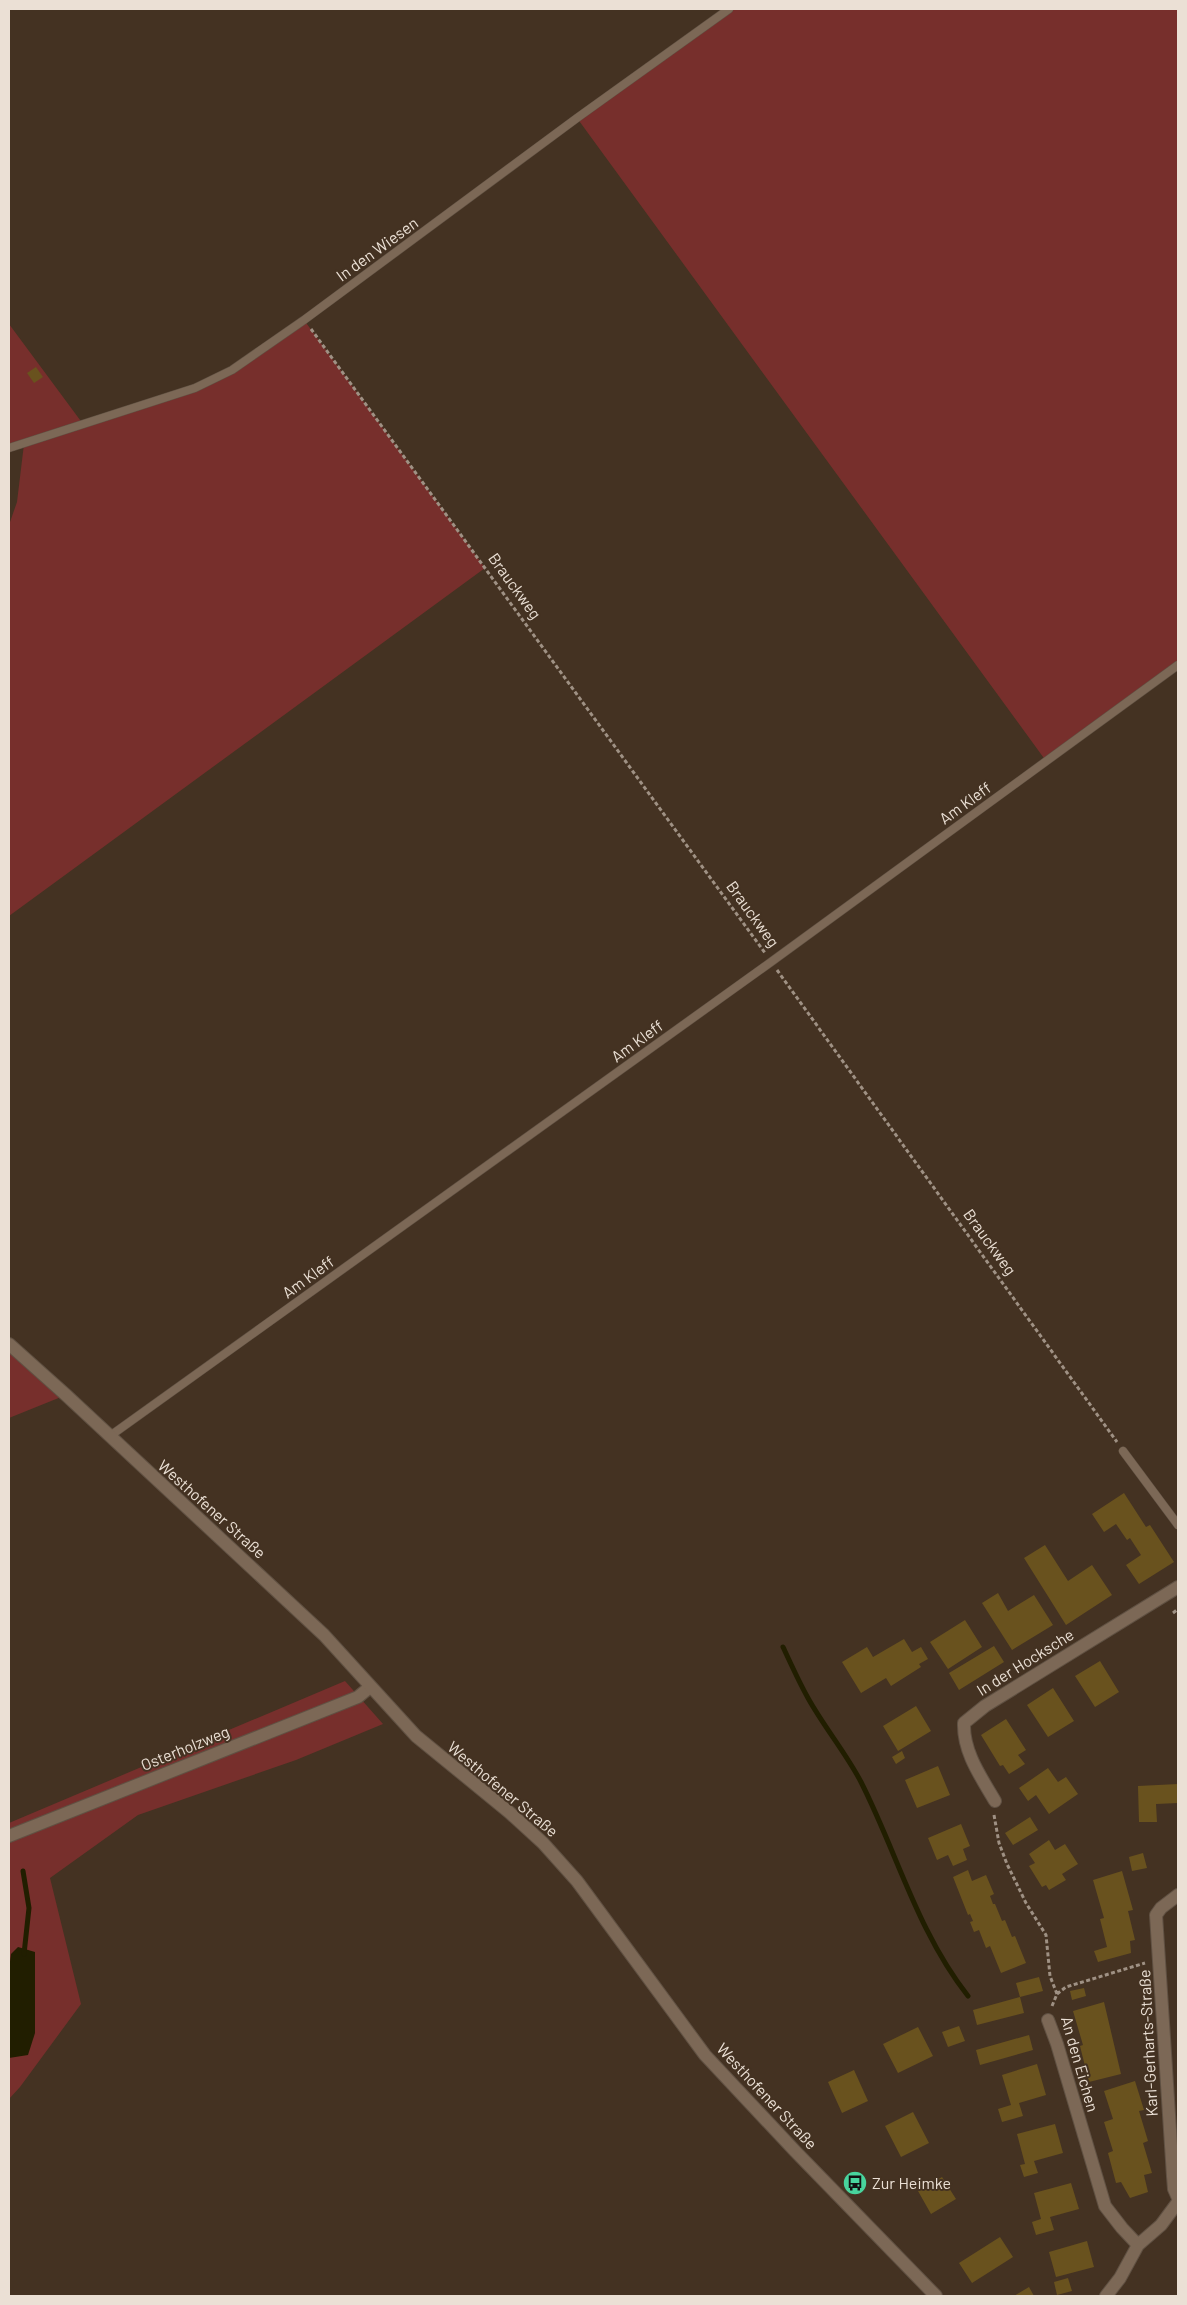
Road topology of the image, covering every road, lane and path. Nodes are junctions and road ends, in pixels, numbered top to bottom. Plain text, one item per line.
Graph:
1 (730, 9) edge
2 (304, 320) junction
3 (9, 448) edge
4 (1178, 665) edge
5 (771, 962) junction
6 (9, 1344) edge
7 (110, 1436) junction
8 (1123, 1451) joint
9 (1178, 1525) edge
10 (1178, 1587) edge
11 (1178, 1609) edge
12 (1173, 1613) dead end
13 (370, 1687) junction
14 (995, 1801) joint
15 (9, 1836) edge
16 (1178, 1895) edge
17 (1160, 1959) junction
18 (1056, 1994) junction
19 (1048, 2020) joint
20 (1178, 2198) edge
21 (1176, 2212) edge
22 (1138, 2245) junction
23 (936, 2296) edge
24 (1106, 2296) edge

1 - 2 lane, In den Wiesen
2 - 3 lane, In den Wiesen
2 - 5 path, Brauckweg
4 - 5 lane, Am Kleff
5 - 7 lane, Am Kleff
5 - 8 path, Brauckweg
6 - 7 street, Westhofener Straße
7 - 13 street, Westhofener Straße
8 - 9 lane
10 - 14 street, In der Hocksche
11 - 12 path
13 - 15 street, Osterholzweg
13 - 23 street, Westhofener Straße
14 - 18 path
16 - 17 street, Karl-Gerharts-Straße
17 - 18 path
17 - 20 street, Karl-Gerharts-Straße
18 - 19 path, An den Eichen
19 - 22 street, An den Eichen
21 - 22 street
22 - 24 street

